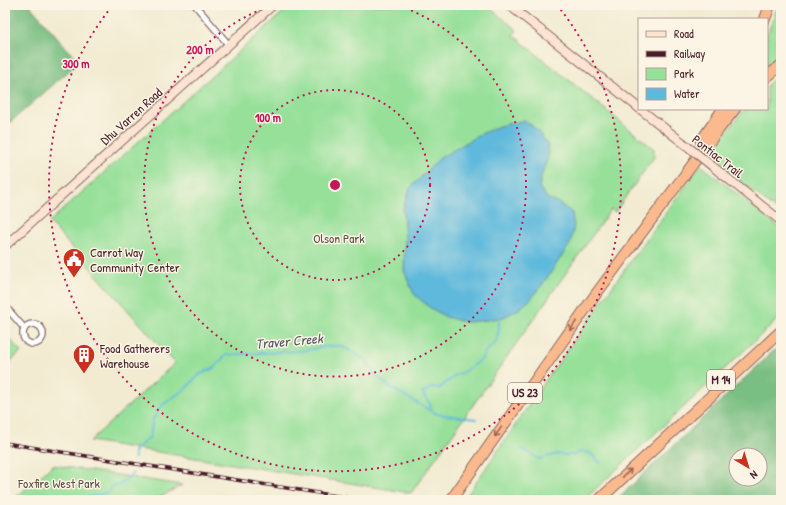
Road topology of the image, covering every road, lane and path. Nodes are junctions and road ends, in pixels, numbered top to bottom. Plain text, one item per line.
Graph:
1 (195, 5) edge
2 (273, 5) edge
3 (509, 5) edge
4 (770, 5) edge
5 (765, 18) edge
6 (228, 44) junction
7 (781, 65) edge
8 (768, 76) edge
9 (638, 107) edge
10 (641, 110) edge
11 (722, 110) edge
12 (734, 110) edge
13 (781, 221) edge
14 (5, 246) edge
15 (596, 294) junction
16 (5, 306) edge
17 (781, 324) edge
18 (24, 328) dead end
19 (781, 330) edge
20 (663, 439) junction
21 (453, 497) edge
22 (599, 500) edge

1 - 6 street
2 - 6 main road, Dhu Varren Road
3 - 9 main road, Pontiac Trail
4 - 5 highway
6 - 14 main road, Dhu Varren Road
7 - 8 highway
10 - 13 main road, Pontiac Trail, bridge
11 - 15 highway
12 - 15 highway, US 23
15 -> 21 highway, US 23
16 - 18 street
17 - 20 highway, M 14
19 - 20 highway
22 -> 20 highway

